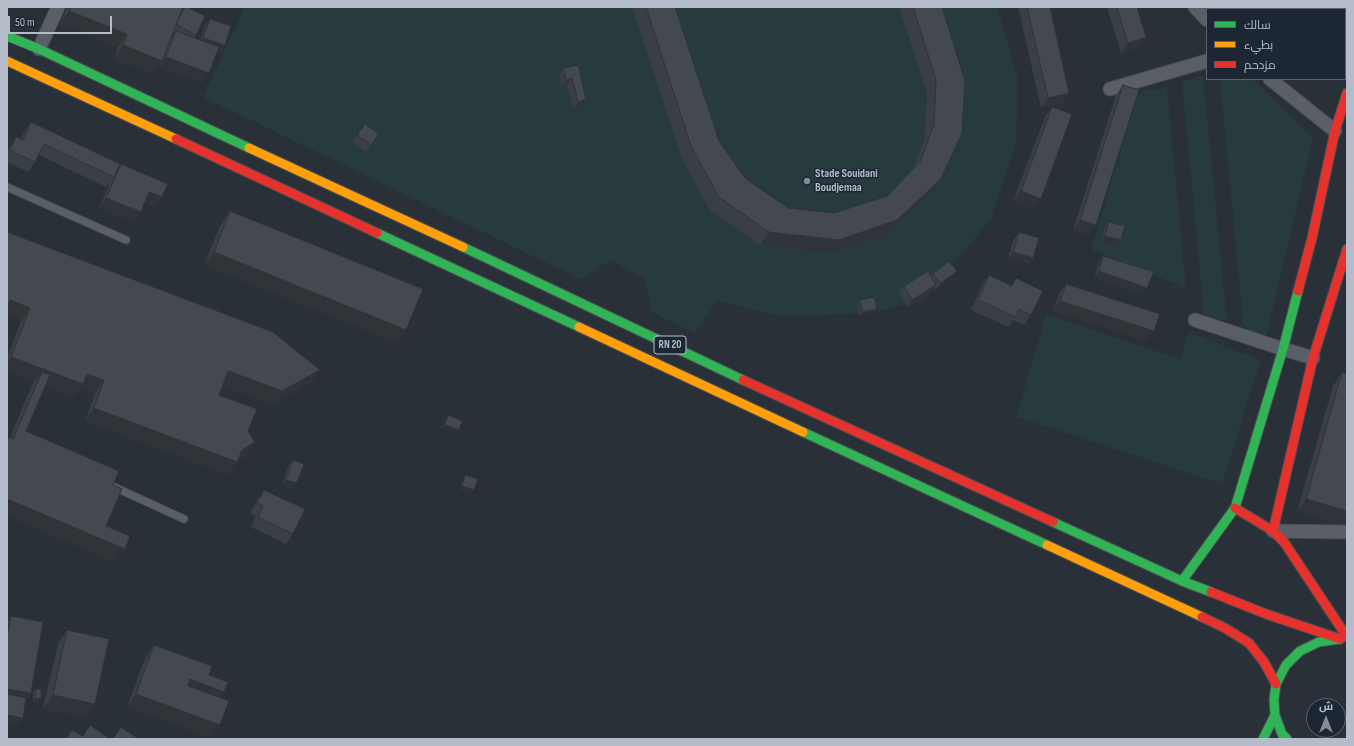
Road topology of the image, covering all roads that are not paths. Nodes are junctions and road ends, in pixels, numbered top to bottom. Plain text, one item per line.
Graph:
1 (58, 7) edge
2 (1195, 7) edge
3 (1206, 19) edge
4 (7, 36) edge
5 (39, 49) junction
6 (7, 61) edge
7 (1206, 61) edge
8 (1271, 80) edge
9 (1110, 89) dead end
10 (1347, 93) edge
11 (1336, 131) junction
12 (7, 187) edge
13 (126, 240) dead end
14 (1347, 251) edge
15 (1195, 320) dead end
16 (1282, 349) junction
17 (1313, 358) junction
18 (106, 483) edge
19 (1235, 508) junction
20 (184, 519) dead end
21 (1273, 531) junction
22 (1347, 532) edge
23 (1182, 581) junction
24 (1345, 639) edge
25 (1276, 684) junction
26 (1275, 715) junction
27 (1263, 739) edge
28 (1287, 739) edge

1 - 5 street
2 - 3 street
4 - 5 main road, RN 20
5 - 23 main road, RN 20
6 - 25 main road, RN 20
7 - 9 street
8 - 11 street
10 - 11 main road
11 - 16 main road
12 - 13 lane
14 - 17 main road
15 - 16 street
16 - 17 street
16 - 19 main road
17 - 21 main road
18 - 20 lane
19 - 21 main road
19 - 23 main road
21 - 22 street
21 - 24 main road
23 - 24 main road, RN 20
24 - 25 main road
25 - 26 main road
26 - 27 main road
26 - 28 main road

